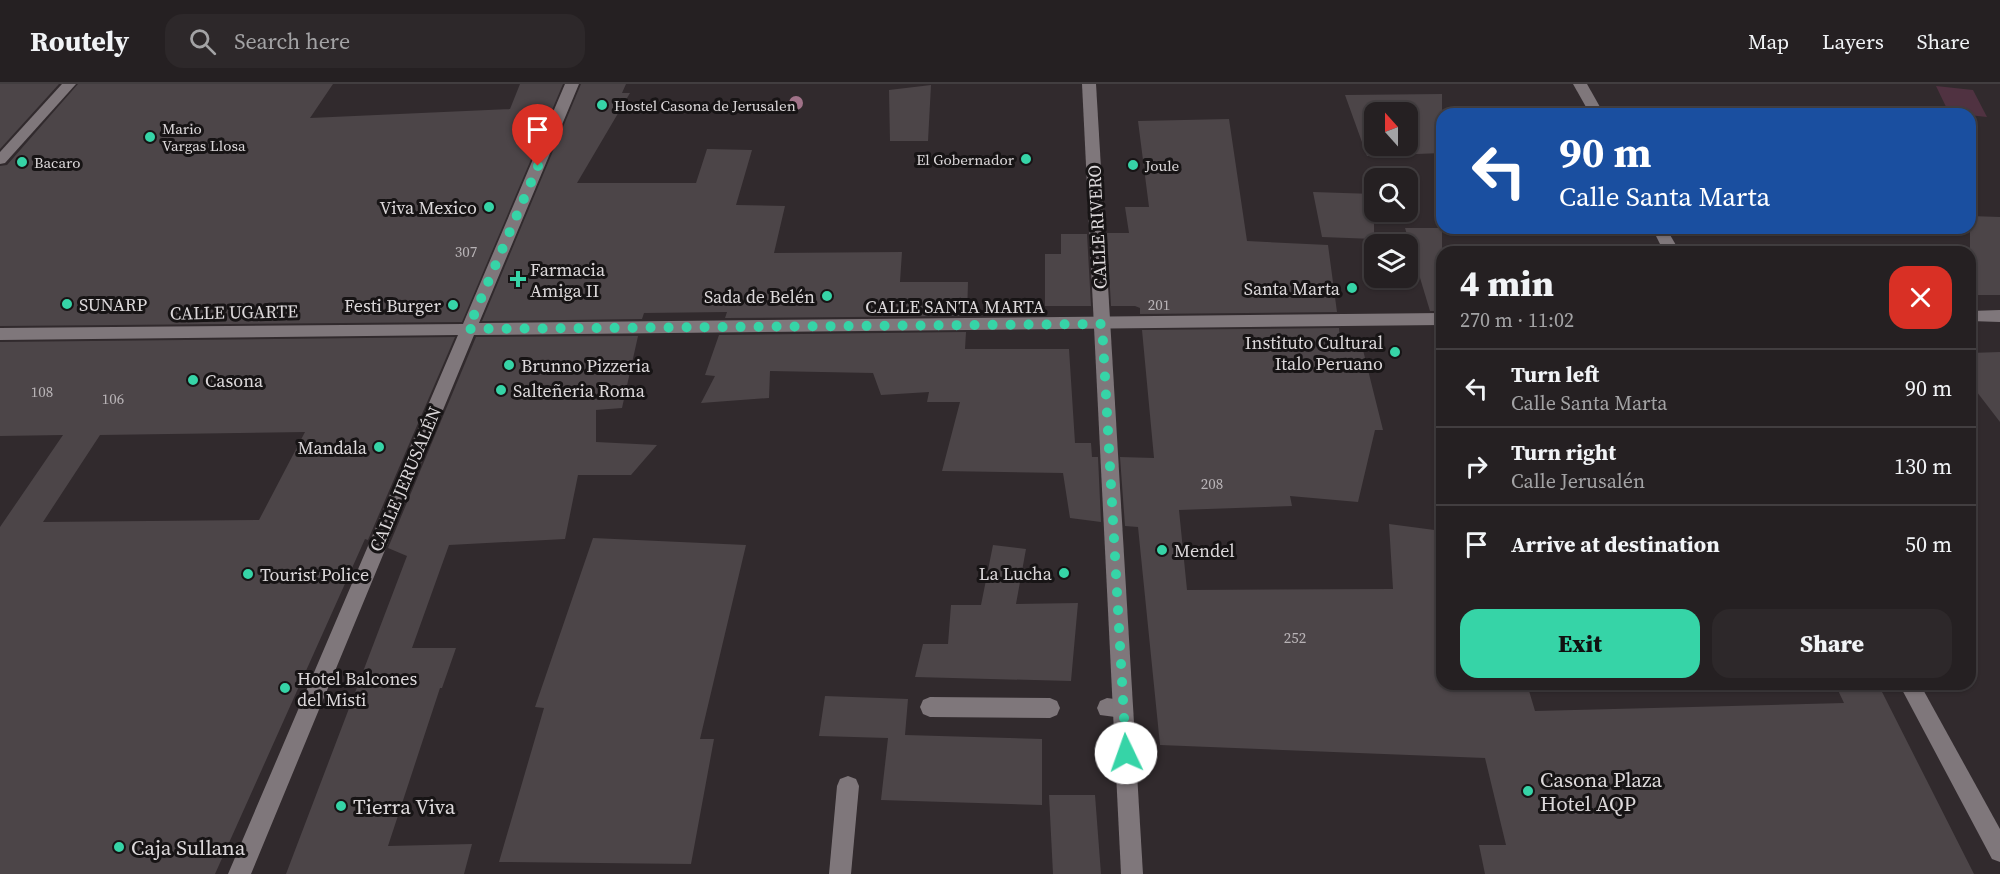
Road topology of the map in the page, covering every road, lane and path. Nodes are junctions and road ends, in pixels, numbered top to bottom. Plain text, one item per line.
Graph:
1 (69, 84) edge
2 (572, 84) edge
3 (1089, 84) edge
4 (1580, 84) edge
5 (1594, 108) edge
6 (0, 160) edge
7 (1976, 316) edge
8 (2000, 316) edge
9 (1436, 319) edge
10 (1102, 324) junction
11 (468, 329) junction
12 (0, 334) edge
13 (1912, 690) edge
14 (930, 707) dead end
15 (1050, 708) dead end
16 (848, 786) dead end
17 (2000, 851) edge
18 (239, 874) edge
19 (840, 874) edge
20 (1132, 874) edge

1 - 6 street
2 - 11 street, CALLE JERUSALÉN
3 - 10 street, CALLE RIVERO
4 - 5 street
7 - 8 street
9 - 10 street, CALLE SANTA MARTA
10 - 11 street, CALLE SANTA MARTA
10 - 20 street, CALLE RIVERO
11 - 12 street, CALLE UGARTE
11 - 18 street, CALLE JERUSALÉN
13 - 17 street
14 - 15 street
16 - 19 street

